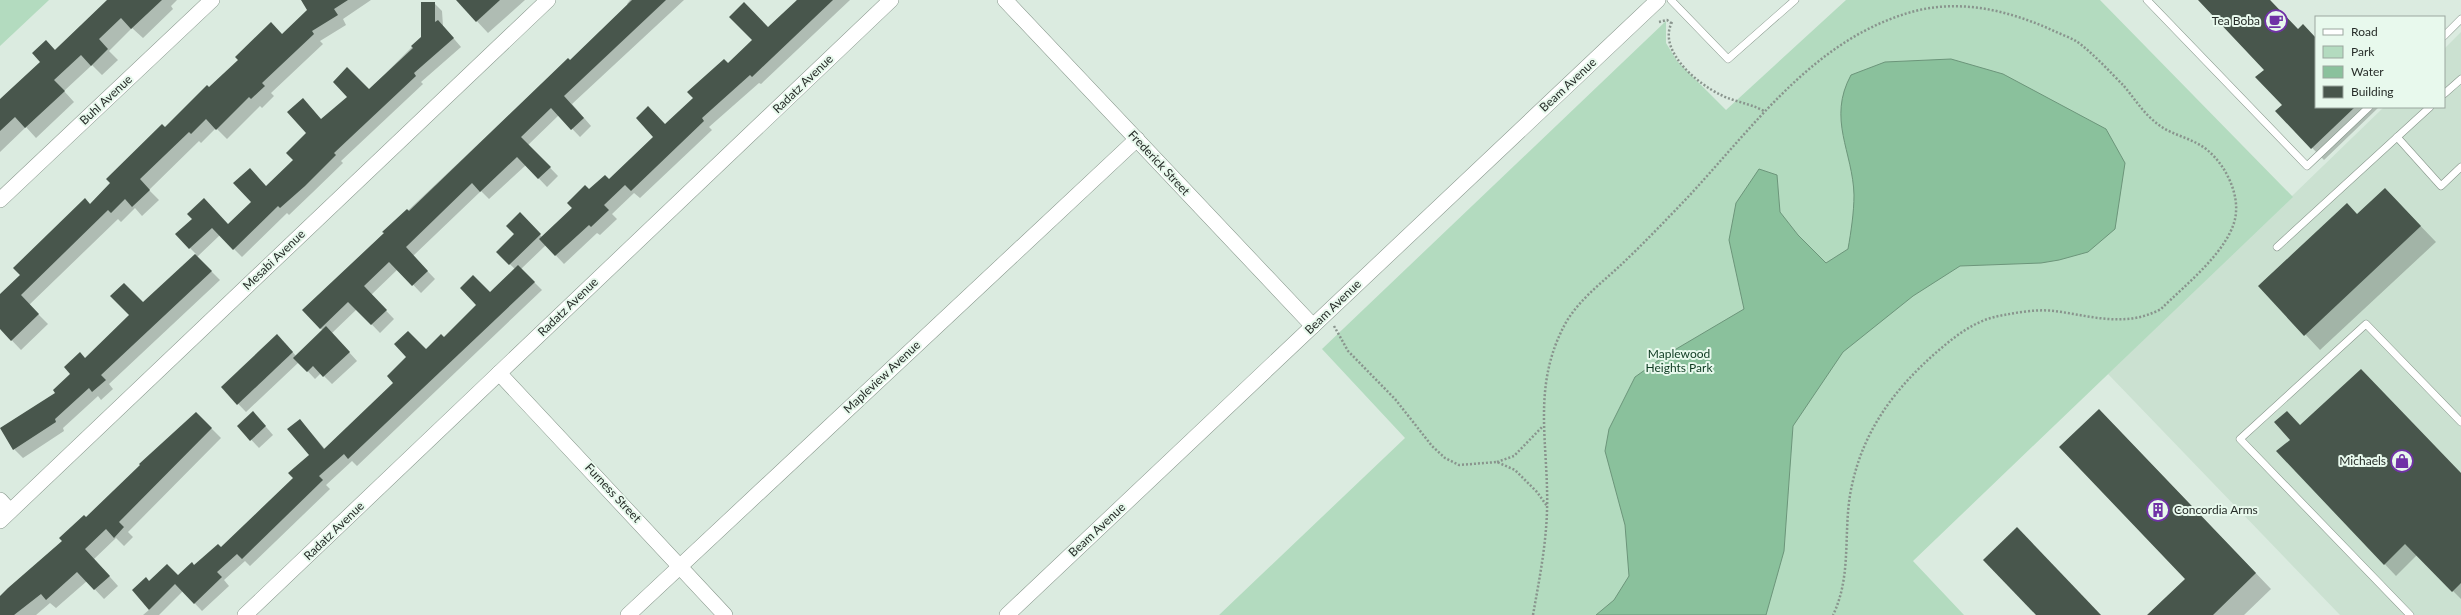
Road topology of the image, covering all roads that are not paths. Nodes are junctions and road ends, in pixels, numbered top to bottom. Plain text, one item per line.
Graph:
1 (212, 0) edge
2 (548, 0) edge
3 (891, 0) edge
4 (1005, 0) edge
5 (1658, 0) edge
6 (1671, 0) edge
7 (1795, 0) edge
8 (2147, 0) edge
9 (2461, 19) edge
10 (2445, 35) edge
11 (2461, 79) edge
12 (2445, 93) edge
13 (2368, 108) edge
14 (2429, 108) edge
15 (2397, 137) junction
16 (1137, 139) junction
17 (2461, 167) edge
18 (0, 200) edge
19 (2277, 247) dead end
20 (1313, 326) junction
21 (499, 373) junction
22 (2461, 422) edge
23 (3, 511) edge
24 (681, 566) junction
25 (246, 615) edge
26 (628, 615) edge
27 (725, 615) edge
28 (1007, 615) edge
29 (2410, 615) edge

1 - 18 street, Buhl Avenue
2 - 23 street, Mesabi Avenue
3 - 21 street, Radatz Avenue
4 - 16 street, Frederick Street
5 - 20 street, Beam Avenue
6 - 7 lane
8 - 13 lane
9 - 10 lane
11 - 12 lane
14 - 15 lane
15 - 17 lane
15 - 19 lane
16 - 20 street, Frederick Street
16 - 24 street, Mapleview Avenue
20 - 28 street, Beam Avenue
21 - 24 street, Furness Street
21 - 25 street, Radatz Avenue
22 - 29 lane
24 - 26 street, Mapleview Avenue
24 - 27 street, Furness Street

